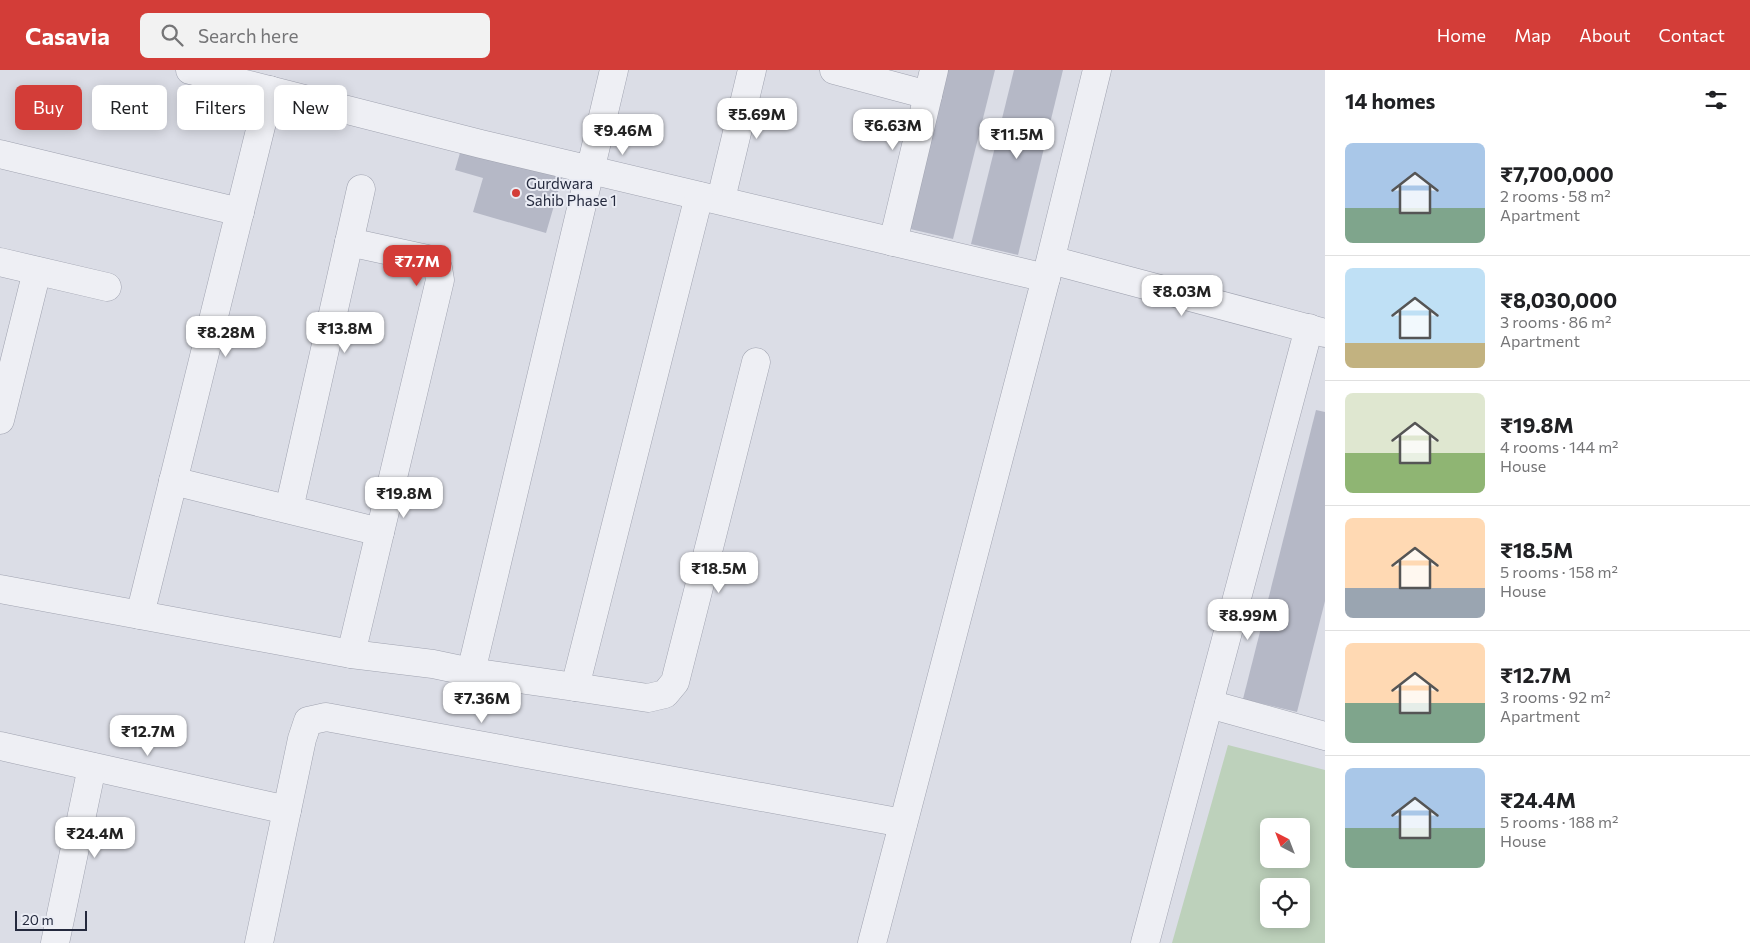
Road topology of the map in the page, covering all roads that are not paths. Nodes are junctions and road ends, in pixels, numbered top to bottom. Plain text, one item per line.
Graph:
1 (614, 70) edge
2 (752, 70) edge
3 (834, 70) edge
4 (1097, 70) edge
5 (207, 72) edge
6 (931, 82) edge
7 (270, 90) junction
8 (0, 154) edge
9 (591, 170) junction
10 (360, 189) dead end
11 (710, 198) junction
12 (240, 212) junction
13 (349, 242) junction
14 (893, 242) junction
15 (0, 262) edge
16 (1048, 269) junction
17 (37, 271) junction
18 (107, 288) dead end
19 (1317, 331) edge
20 (756, 362) dead end
21 (0, 420) edge
22 (173, 481) junction
23 (289, 510) junction
24 (380, 532) junction
25 (0, 589) edge
26 (140, 615) junction
27 (351, 654) junction
28 (471, 672) junction
29 (575, 687) junction
30 (1209, 704) junction
31 (1325, 736) edge
32 (0, 746) edge
33 (92, 767) junction
34 (287, 810) junction
35 (903, 823) junction
36 (56, 943) edge
37 (258, 943) edge
38 (872, 943) edge
39 (1145, 943) edge

1 - 9 street
2 - 11 street
3 - 6 street
4 - 16 street
5 - 7 street
6 - 14 street
7 - 9 street
7 - 12 street
8 - 12 street
9 - 11 street
9 - 28 street
10 - 13 street
11 - 14 street
11 - 29 street
12 - 22 street
13 - 23 street
13 - 24 street
14 - 16 street
15 - 17 street
16 - 19 street
16 - 35 street
17 - 18 street
17 - 21 street
19 - 30 street
20 - 29 street
22 - 23 street
22 - 26 street
23 - 24 street
24 - 27 street
25 - 26 street
26 - 27 street
27 - 28 street
28 - 29 street
30 - 31 street
30 - 39 street
32 - 33 street
33 - 34 street
33 - 36 street
34 - 35 street
34 - 37 street
35 - 38 street

